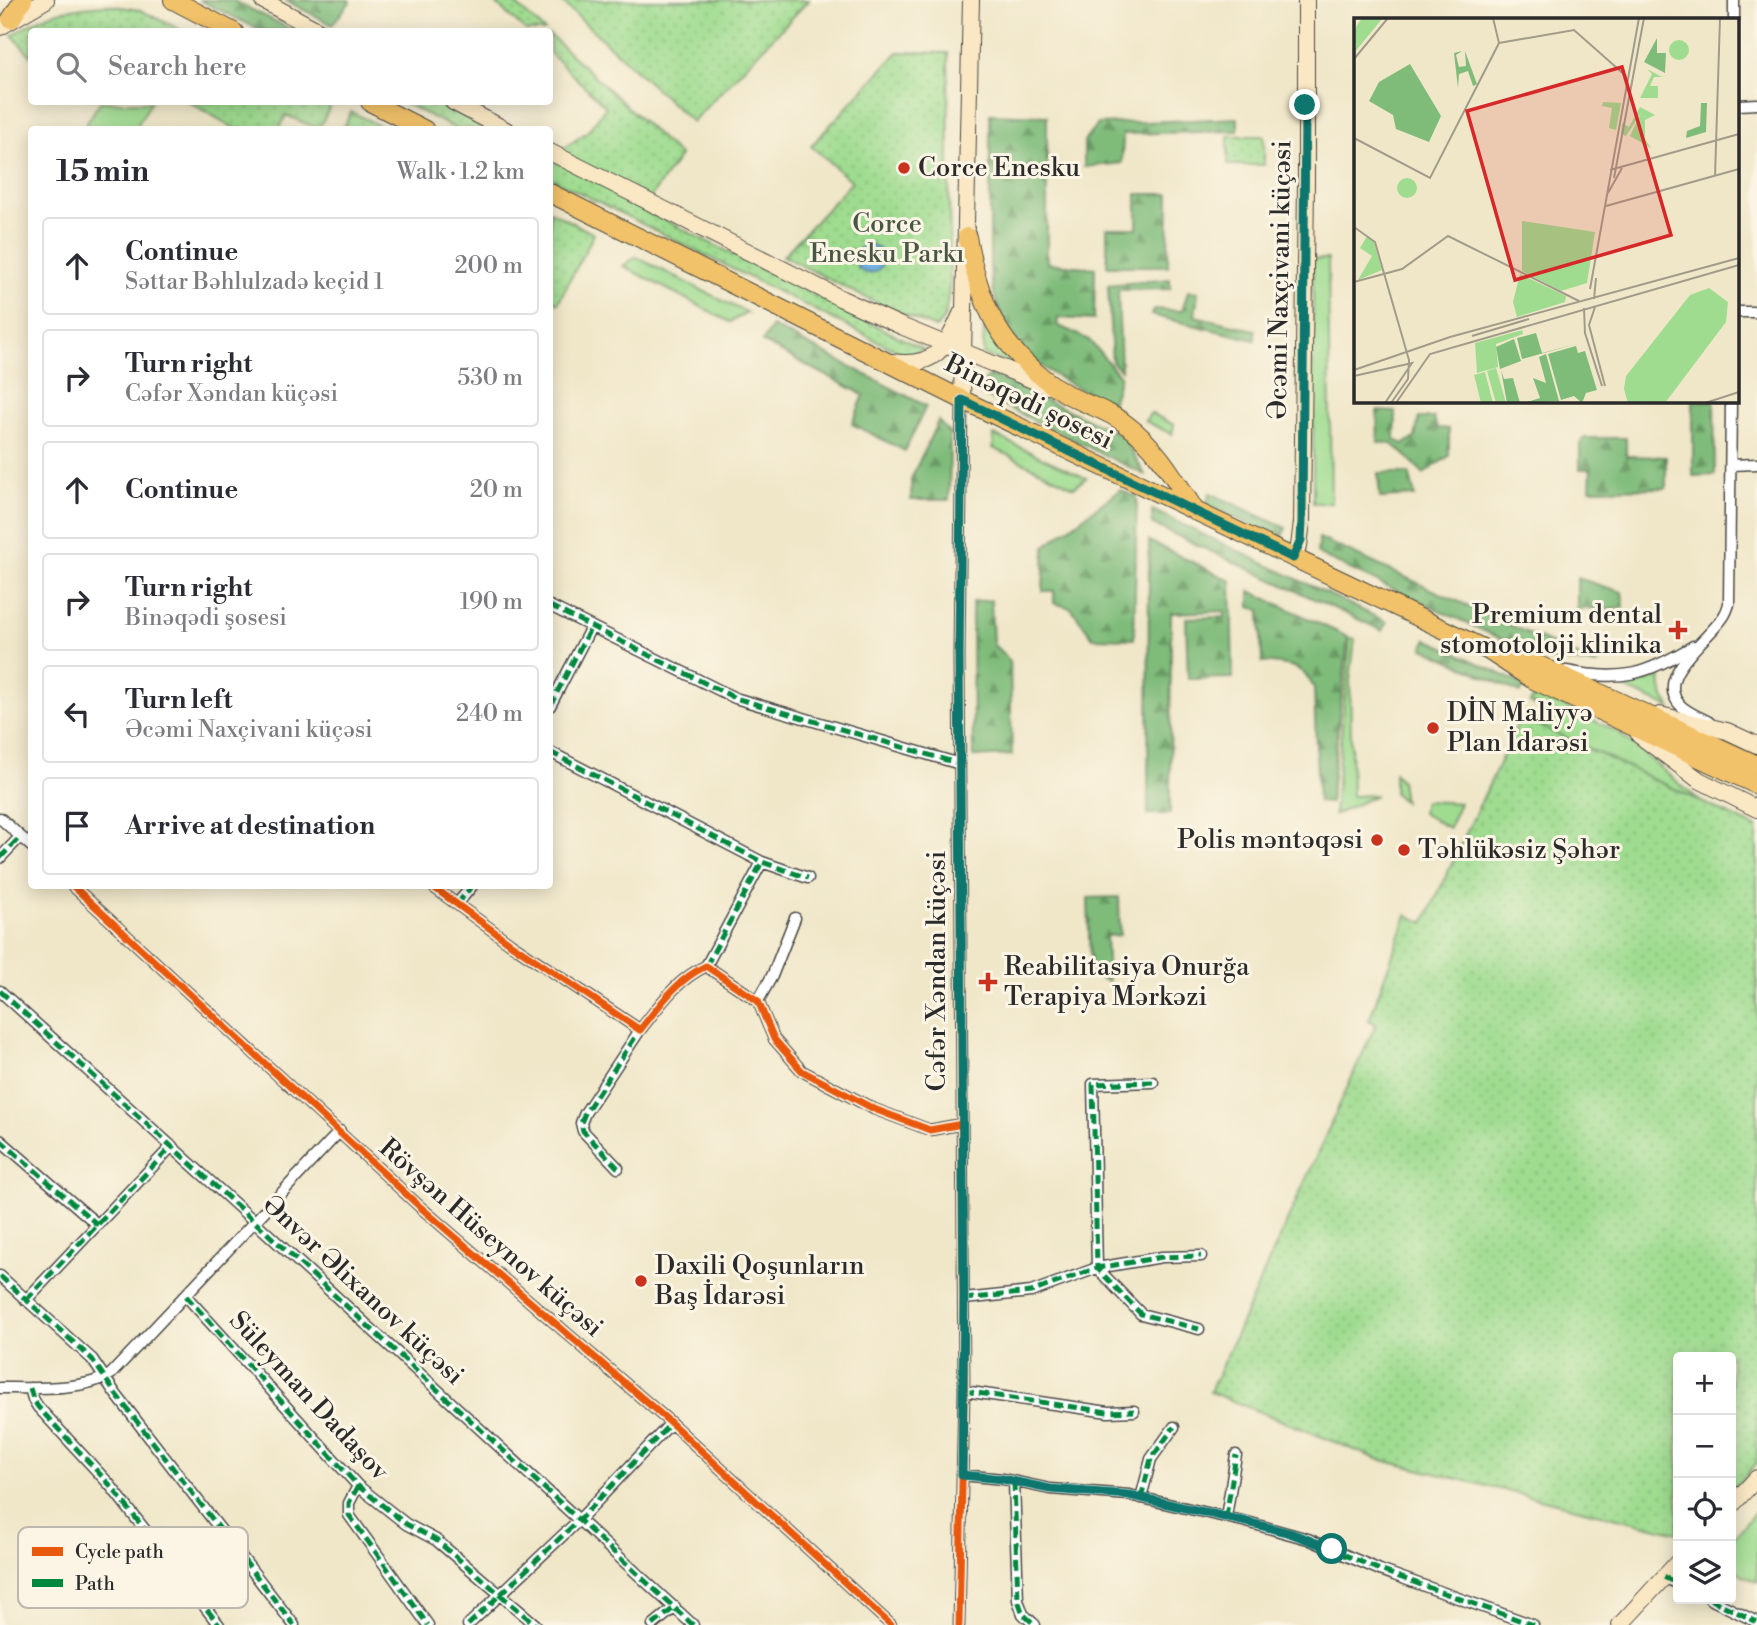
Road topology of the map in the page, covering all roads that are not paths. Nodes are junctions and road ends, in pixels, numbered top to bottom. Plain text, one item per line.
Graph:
1 (24, 0) edge
2 (46, 0) edge
3 (173, 0) edge
4 (261, 0) edge
5 (971, 0) edge
6 (1306, 0) edge
7 (1734, 0) edge
8 (1734, 18) edge
9 (6, 23) edge
10 (226, 28) edge
11 (314, 28) edge
12 (376, 105) edge
13 (459, 105) edge
14 (417, 126) edge
15 (498, 126) edge
16 (553, 154) edge
17 (553, 195) edge
18 (967, 237) junction
19 (966, 303) junction
20 (945, 344) junction
21 (964, 351) junction
22 (886, 362) junction
23 (994, 363) junction
24 (963, 378) junction
25 (1066, 394) junction
26 (962, 400) junction
27 (1731, 402) edge
28 (1757, 464) edge
29 (1731, 465) junction
30 (1196, 512) junction
31 (1293, 558) junction
32 (553, 608) edge
33 (591, 627) junction
34 (1696, 645) junction
35 (1489, 651) junction
36 (1541, 666) junction
37 (553, 700) edge
38 (1635, 708) junction
39 (1626, 724) junction
40 (1727, 731) junction
41 (1757, 745) edge
42 (553, 754) edge
43 (960, 764) junction
44 (1757, 765) edge
45 (1757, 785) edge
46 (1757, 809) edge
47 (0, 818) edge
48 (20, 837) junction
49 (28, 844) edge
50 (0, 858) edge
51 (762, 862) junction
52 (808, 878) dead end
53 (76, 889) edge
54 (436, 889) edge
55 (470, 889) edge
56 (457, 904) junction
57 (795, 918) dead end
58 (706, 966) junction
59 (0, 991) edge
60 (758, 1001) junction
61 (640, 1030) junction
62 (1153, 1082) dead end
63 (962, 1124) junction
64 (340, 1131) junction
65 (0, 1140) edge
66 (172, 1146) junction
67 (618, 1168) dead end
68 (255, 1222) junction
69 (98, 1225) junction
70 (1200, 1256) dead end
71 (1097, 1268) junction
72 (0, 1276) edge
73 (186, 1296) junction
74 (964, 1298) junction
75 (26, 1300) junction
76 (1199, 1329) dead end
77 (105, 1377) junction
78 (0, 1388) edge
79 (30, 1388) junction
80 (964, 1391) junction
81 (1134, 1411) dead end
82 (671, 1423) junction
83 (1174, 1427) dead end
84 (1236, 1455) dead end
85 (962, 1475) junction
86 (1757, 1478) edge
87 (1014, 1482) junction
88 (358, 1486) junction
89 (1141, 1498) junction
90 (1736, 1501) edge
91 (1226, 1517) junction
92 (579, 1520) junction
93 (142, 1527) edge
94 (219, 1527) edge
95 (248, 1565) edge
96 (1671, 1581) edge
97 (501, 1596) junction
98 (1720, 1604) edge
99 (675, 1607) junction
100 (206, 1608) edge
101 (1757, 1622) edge
102 (888, 1623) edge
103 (219, 1625) edge
104 (294, 1625) edge
105 (428, 1625) edge
106 (468, 1625) edge
107 (536, 1625) edge
108 (653, 1625) edge
109 (693, 1625) edge
110 (959, 1625) edge
111 (1035, 1625) edge
112 (1533, 1625) edge
113 (1620, 1625) edge

1 - 9 main road
2 - 9 street
3 - 10 main road
4 - 11 street
5 - 18 street
6 - 31 street, Əcəmi Naxçivani küçəsi
7 - 8 street
12 - 14 main road
13 - 15 street
16 - 20 street
17 - 22 main road, Binəqədi şosesi
18 - 19 street
18 - 25 main road
19 - 20 street
19 - 21 street
20 - 21 street
20 - 22 street
21 - 23 street
21 - 24 street
22 - 26 main road, Binəqədi şosesi
23 - 24 street
23 - 25 street
24 - 26 street
25 - 30 main road
26 - 30 main road, Binəqədi şosesi
26 - 43 street, Cəfər Xəndan küçəsi
27 - 29 street
28 - 29 street
29 - 34 street
30 - 31 main road, Binəqədi şosesi
31 - 35 main road, Binəqədi şosesi
32 - 33 street
33 - 37 street
33 - 43 street
34 - 36 street
34 - 40 street
35 - 36 main road, Binəqədi şosesi
35 - 39 main road, Binəqədi şosesi
36 - 38 main road, Binəqədi şosesi
38 - 40 street
38 - 44 main road, Binəqədi şosesi
39 - 45 main road, Binəqədi şosesi
39 - 46 street
40 - 41 street
42 - 51 street
43 - 63 street, Cəfər Xəndan küçəsi
47 - 48 street
48 - 49 street
48 - 50 street
51 - 52 street
51 - 58 street
53 - 64 street, Rövşən Hüseynov küçəsi
54 - 56 street
55 - 56 street
56 - 61 street
57 - 60 street
58 - 60 street
58 - 61 street
59 - 66 street, Ənvər Əlixanov küçəsi
60 - 63 street
61 - 67 street
62 - 71 street
63 - 74 street, Cəfər Xəndan küçəsi
64 - 68 street
64 - 82 street, Rövşən Hüseynov küçəsi
65 - 69 street
66 - 68 street, Ənvər Əlixanov küçəsi
66 - 69 street
68 - 73 street
68 - 92 street, Ənvər Əlixanov küçəsi
69 - 75 street
70 - 71 street
71 - 74 street
71 - 76 street
72 - 75 street
73 - 77 street
73 - 88 street, Süleyman Dadaşov
74 - 80 street, Cəfər Xəndan küçəsi
75 - 77 street
77 - 79 street
77 - 94 street
78 - 79 street
79 - 93 street
80 - 81 street
80 - 85 street, Cəfər Xəndan küçəsi
82 - 92 street
82 - 102 street, Rövşən Hüseynov küçəsi
83 - 89 street
84 - 91 street
85 - 87 street
85 - 110 street, Cəfər Xəndan küçəsi
86 - 90 street
87 - 89 street
87 - 111 street
88 - 97 street, Süleyman Dadaşov
88 - 105 street
89 - 91 street
91 - 112 street
92 - 97 street
92 - 99 street, Ənvər Əlixanov küçəsi
95 - 104 street
96 - 113 street
97 - 106 street
97 - 107 street, Süleyman Dadaşov
98 - 101 street
99 - 108 street
99 - 109 street, Ənvər Əlixanov küçəsi
100 - 103 street

